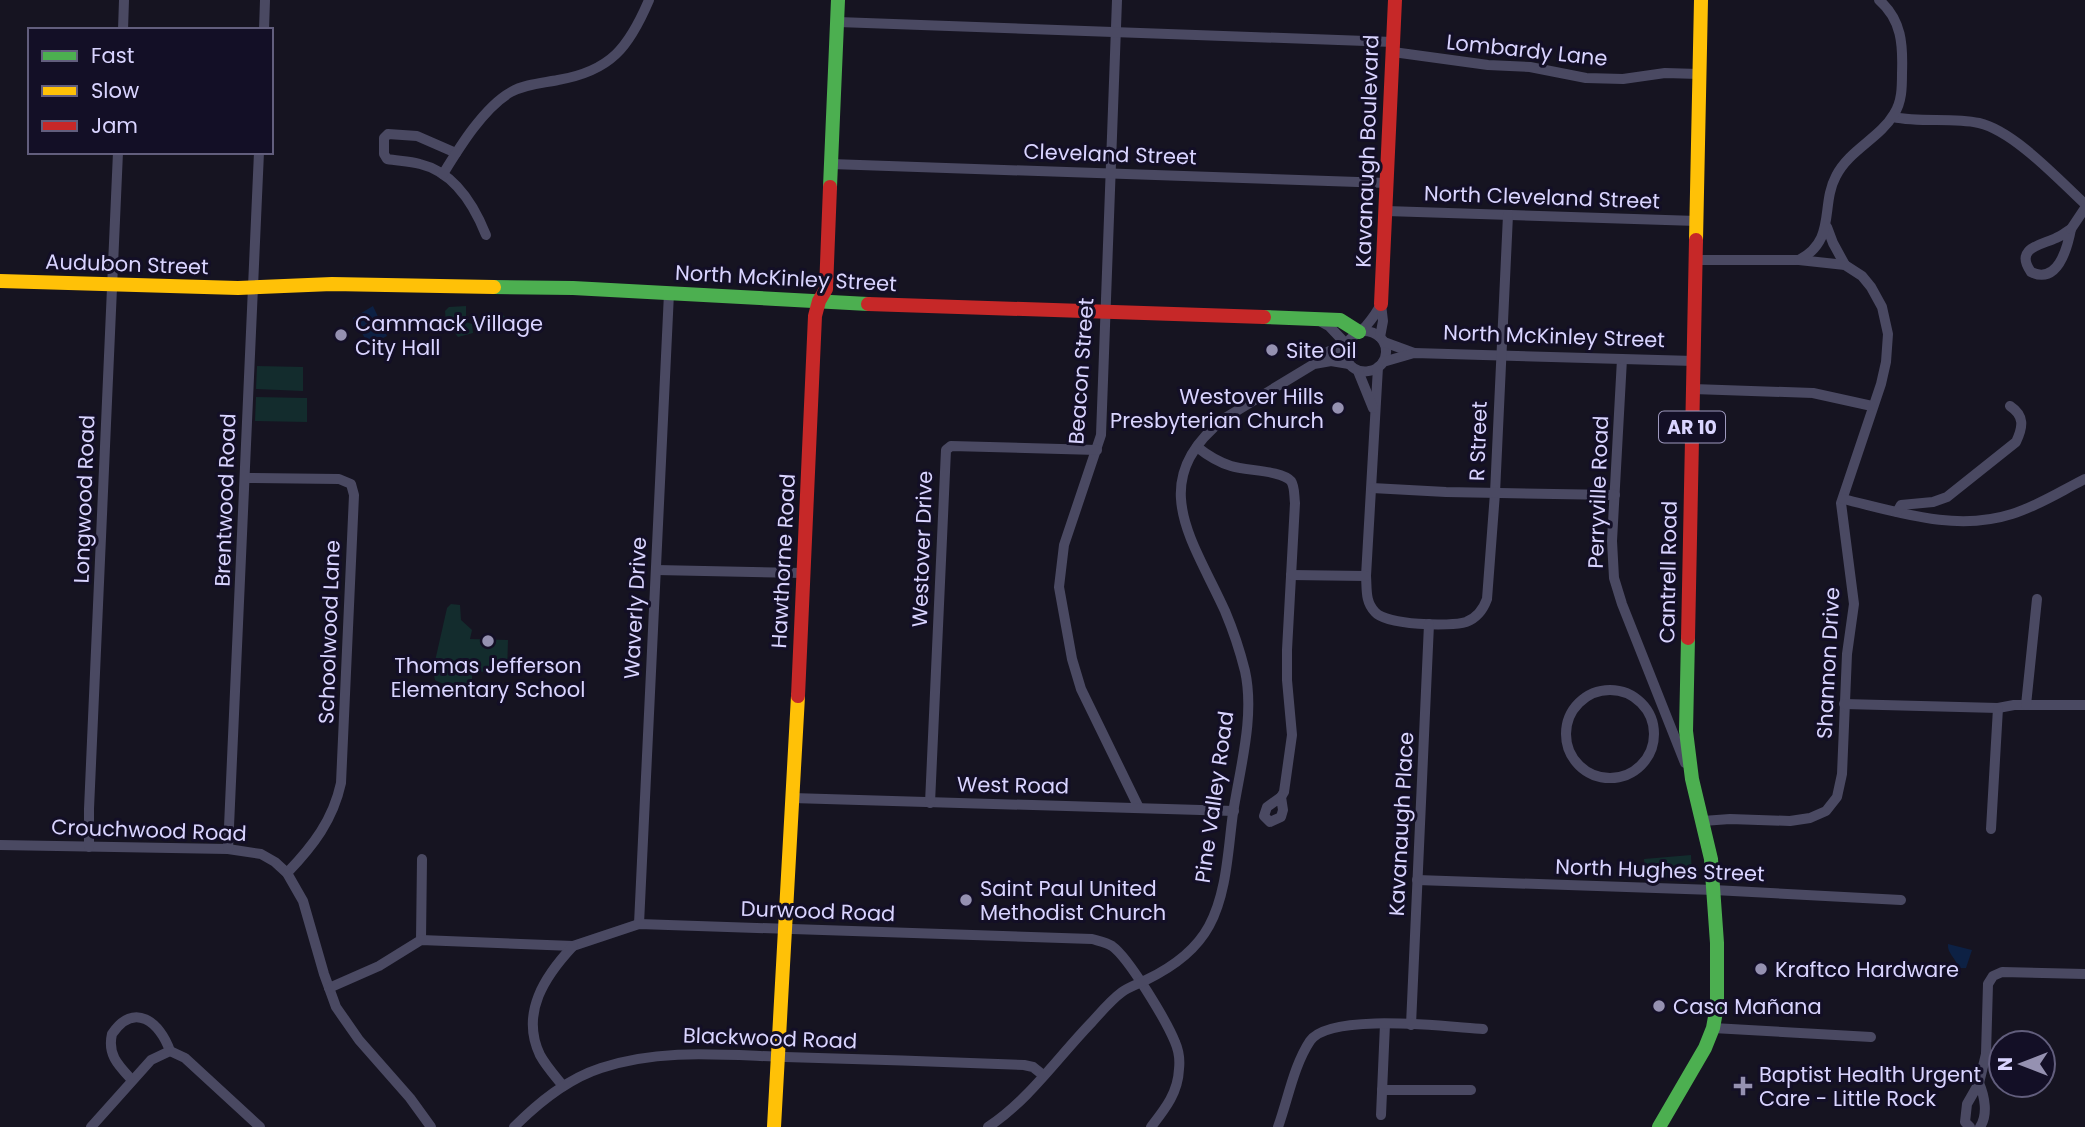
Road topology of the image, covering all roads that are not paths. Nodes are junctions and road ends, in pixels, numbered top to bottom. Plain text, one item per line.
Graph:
1 (124, 0) edge
2 (265, 0) edge
3 (649, 0) edge
4 (838, 0) edge
5 (1117, 0) edge
6 (1395, 0) edge
7 (1701, 0) edge
8 (1879, 0) edge
9 (838, 22) junction
10 (123, 28) edge
11 (264, 28) edge
12 (1115, 32) junction
13 (1393, 47) junction
14 (1699, 74) junction
15 (1893, 117) junction
16 (456, 153) junction
17 (118, 154) edge
18 (259, 154) edge
19 (831, 164) junction
20 (1110, 172) junction
21 (443, 174) junction
22 (1387, 183) junction
23 (2085, 206) edge
24 (1386, 211) junction
25 (1508, 215) junction
26 (1697, 221) junction
27 (1827, 227) junction
28 (2071, 229) junction
29 (486, 235) dead end
30 (1695, 260) junction
31 (1798, 260) junction
32 (1845, 265) junction
33 (0, 281) edge
34 (111, 285) junction
35 (253, 288) junction
36 (669, 293) junction
37 (819, 301) junction
38 (1381, 304) junction
39 (1105, 310) junction
40 (1318, 320) junction
41 (1360, 331) junction
42 (1382, 339) junction
43 (1345, 346) junction
44 (1414, 354) junction
45 (1501, 354) junction
46 (1622, 359) junction
47 (1694, 360) junction
48 (1314, 364) junction
49 (1381, 365) junction
50 (1354, 367) junction
51 (1693, 389) junction
52 (2010, 406) dead end
53 (1872, 407) junction
54 (1374, 415) junction
55 (1197, 447) junction
56 (1097, 450) junction
57 (246, 478) junction
58 (2085, 479) edge
59 (1372, 488) junction
60 (1495, 493) junction
61 (1615, 495) junction
62 (1843, 499) junction
63 (1897, 512) junction
64 (656, 570) junction
65 (802, 573) junction
66 (1291, 575) junction
67 (1366, 576) junction
68 (2037, 598) dead end
69 (1429, 624) junction
70 (1844, 704) junction
71 (2026, 705) junction
72 (2085, 705) edge
73 (1998, 708) junction
74 (1672, 729) junction
75 (1655, 735) junction
76 (1692, 779) junction
77 (1281, 797) dead end
78 (792, 798) junction
79 (930, 803) junction
80 (1139, 808) junction
81 (1234, 811) junction
82 (1703, 821) junction
83 (1991, 829) dead end
84 (0, 845) edge
85 (89, 847) junction
86 (228, 849) junction
87 (422, 859) dead end
88 (287, 873) junction
89 (1417, 880) junction
90 (1714, 890) junction
91 (1901, 900) dead end
92 (639, 924) junction
93 (784, 929) junction
94 (421, 940) junction
95 (573, 946) junction
96 (2085, 974) edge
97 (1142, 983) junction
98 (329, 988) junction
99 (1385, 1024) junction
100 (1411, 1025) junction
101 (1713, 1028) junction
102 (1483, 1030) dead end
103 (1871, 1037) dead end
104 (170, 1051) junction
105 (778, 1056) junction
106 (1043, 1075) junction
107 (132, 1080) junction
108 (1979, 1083) junction
109 (563, 1086) junction
110 (1382, 1090) junction
111 (1471, 1090) dead end
112 (1381, 1115) dead end
113 (92, 1127) edge
114 (260, 1127) edge
115 (431, 1127) edge
116 (514, 1127) edge
117 (774, 1127) edge
118 (988, 1127) edge
119 (1151, 1127) edge
120 (1279, 1127) edge
121 (1659, 1127) edge
122 (1970, 1127) edge
123 (1980, 1127) edge

1 - 10 street
2 - 11 street
3 - 16 street
4 - 9 street, Hawthorne Road
5 - 12 street, Beacon Street
6 - 13 street, Kavanaugh Boulevard
7 - 14 street, Cantrell Road / AR 10
8 - 15 street
9 - 12 street, Lombardy Lane
9 - 19 street, Hawthorne Road
12 - 13 street, Lombardy Lane
12 - 20 street, Beacon Street
13 - 14 street, Lombardy Lane
13 - 22 street, Kavanaugh Boulevard
14 - 26 street, Cantrell Road / AR 10
15 - 23 street
15 - 27 street
16 - 21 street
16 - 21 street
17 - 34 street, Longwood Road
18 - 35 street, Brentwood Road
19 - 20 street, Cleveland Street
19 - 37 street, Hawthorne Road
20 - 22 street, Cleveland Street
20 - 39 street, Beacon Street
21 - 29 street
22 - 24 street, Kavanaugh Boulevard
23 - 28 street
24 - 25 street, North Cleveland Street
24 - 38 street, Kavanaugh Boulevard
25 - 26 street, North Cleveland Street
25 - 45 street, R Street
26 - 30 street, Cantrell Road / AR 10
27 - 31 street
27 - 32 street
28 - 28 street
30 - 31 street
30 - 47 street, Cantrell Road / AR 10
31 - 32 street
32 - 53 street, Shannon Drive
33 - 34 street, Audubon Street
34 - 35 street, Audubon Street
34 - 85 street, Longwood Road
35 - 36 street, North McKinley Street
35 - 57 street, Brentwood Road
36 - 37 street, North McKinley Street
36 - 64 street, Waverly Drive
37 - 39 street, North McKinley Street
37 - 65 street, Hawthorne Road
38 - 41 street
38 - 42 street
39 - 40 street, North McKinley Street
39 - 56 street, Beacon Street
40 - 41 street, North McKinley Street
40 - 43 street
41 - 42 street
41 - 43 street
42 - 44 street
42 - 49 street
43 - 48 street, Pine Valley Road
43 - 50 street
44 - 45 street, North McKinley Street
44 - 49 street
45 - 46 street, North McKinley Street
45 - 60 street, R Street
46 - 47 street, North McKinley Street
46 - 61 street, Perryville Road
47 - 51 street, Cantrell Road / AR 10
48 - 50 street
48 - 55 street, Pine Valley Road
49 - 50 street
49 - 54 street
50 - 54 street
51 - 53 street
51 - 76 street, Cantrell Road / AR 10
52 - 63 street
53 - 62 street, Shannon Drive
54 - 59 street
55 - 66 street
55 - 81 street, Pine Valley Road
56 - 79 street, Westover Drive
56 - 80 street, Beacon Street
57 - 86 street, Brentwood Road
57 - 88 street, Schoolwood Lane
58 - 63 street
59 - 60 street
59 - 67 street
60 - 61 street
60 - 69 street, R Street
61 - 74 street, Perryville Road
62 - 63 street
62 - 70 street, Shannon Drive
64 - 65 street
64 - 92 street, Waverly Drive
65 - 78 street, Hawthorne Road
66 - 67 street
66 - 77 street
67 - 69 street
68 - 71 street
69 - 89 street, Kavanaugh Place
70 - 73 street
70 - 82 street, Shannon Drive
71 - 72 street
71 - 73 street
73 - 83 street
74 - 75 street
74 - 76 street, Perryville Road
75 - 75 street
76 - 82 street, Cantrell Road / AR 10
78 - 79 street, West Road
78 - 93 street, Hawthorne Road
79 - 80 street, West Road
80 - 81 street, West Road
81 - 97 street, Pine Valley Road
82 - 90 street, Cantrell Road / AR 10
84 - 85 street, Crouchwood Road
85 - 86 street, Crouchwood Road
86 - 88 street, Crouchwood Road
87 - 94 street
88 - 98 street, Crouchwood Road
89 - 90 street, North Hughes Street
89 - 100 street, Kavanaugh Place
90 - 91 street, North Hughes Street
90 - 101 street, Cantrell Road / AR 10
92 - 93 street, Durwood Road
92 - 95 street, Durwood Road
93 - 97 street, Durwood Road
93 - 105 street, Hawthorne Road
94 - 95 street, Durwood Road
94 - 98 street
95 - 109 street
96 - 108 street
97 - 106 street, Pine Valley Road
97 - 119 street, Durwood Road
98 - 115 street, Crouchwood Road
99 - 100 street
99 - 110 street
99 - 120 street
100 - 102 street
101 - 103 street
101 - 121 street, Cantrell Road / AR 10
104 - 107 street
104 - 107 street
104 - 114 street
105 - 106 street, Blackwood Road
105 - 109 street, Blackwood Road
105 - 117 street, Hawthorne Road
106 - 118 street, Pine Valley Road
107 - 113 street
108 - 122 street
108 - 123 street
109 - 116 street, Blackwood Road
110 - 111 street
110 - 112 street

